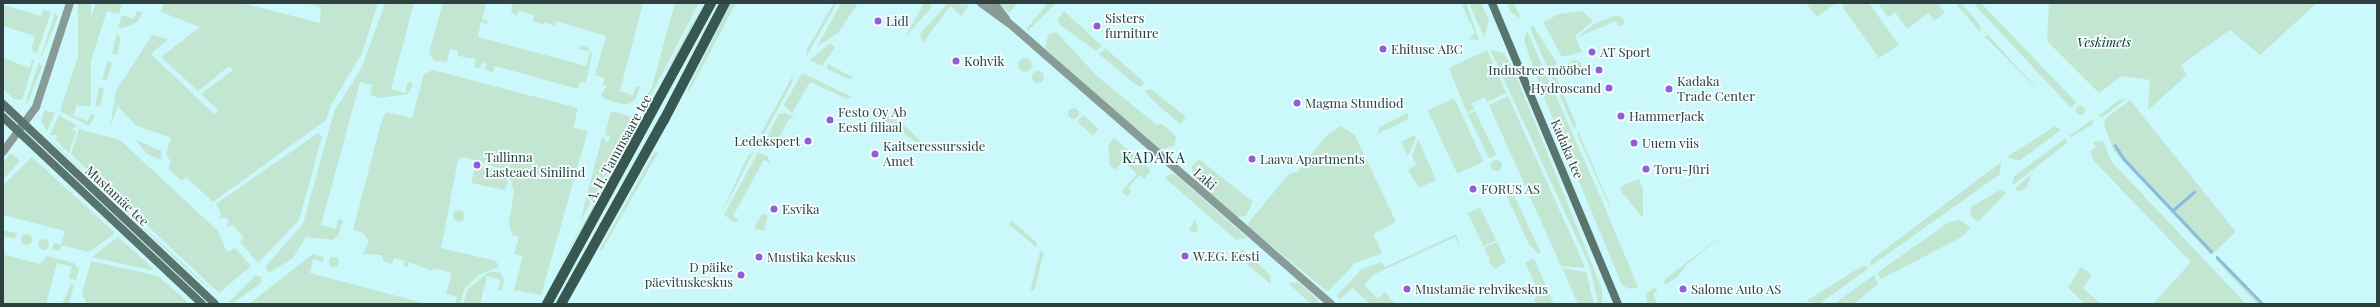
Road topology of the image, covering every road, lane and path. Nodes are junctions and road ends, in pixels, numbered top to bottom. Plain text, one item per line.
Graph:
1 (70, 3) edge
2 (711, 3) edge
3 (725, 3) edge
4 (982, 3) edge
5 (994, 3) edge
6 (1492, 3) edge
7 (1009, 23) junction
8 (3, 104) edge
9 (3, 117) edge
10 (22, 129) junction
11 (3, 152) edge
12 (202, 304) edge
13 (215, 304) edge
14 (547, 304) edge
15 (561, 304) edge
16 (1331, 304) edge
17 (1618, 304) edge

1 - 10 street
2 - 14 main road, A. H. Tammsaare tee
3 - 15 main road, A. H. Tammsaare tee
4 - 7 street, Laki
5 - 7 street, Laki
6 - 17 main road, Kadaka tee
7 - 16 street, Laki
8 - 10 main road, Mustamäe tee
9 - 10 main road, Mustamäe tee
10 - 11 street
10 - 12 main road, Mustamäe tee
10 - 13 main road, Mustamäe tee

